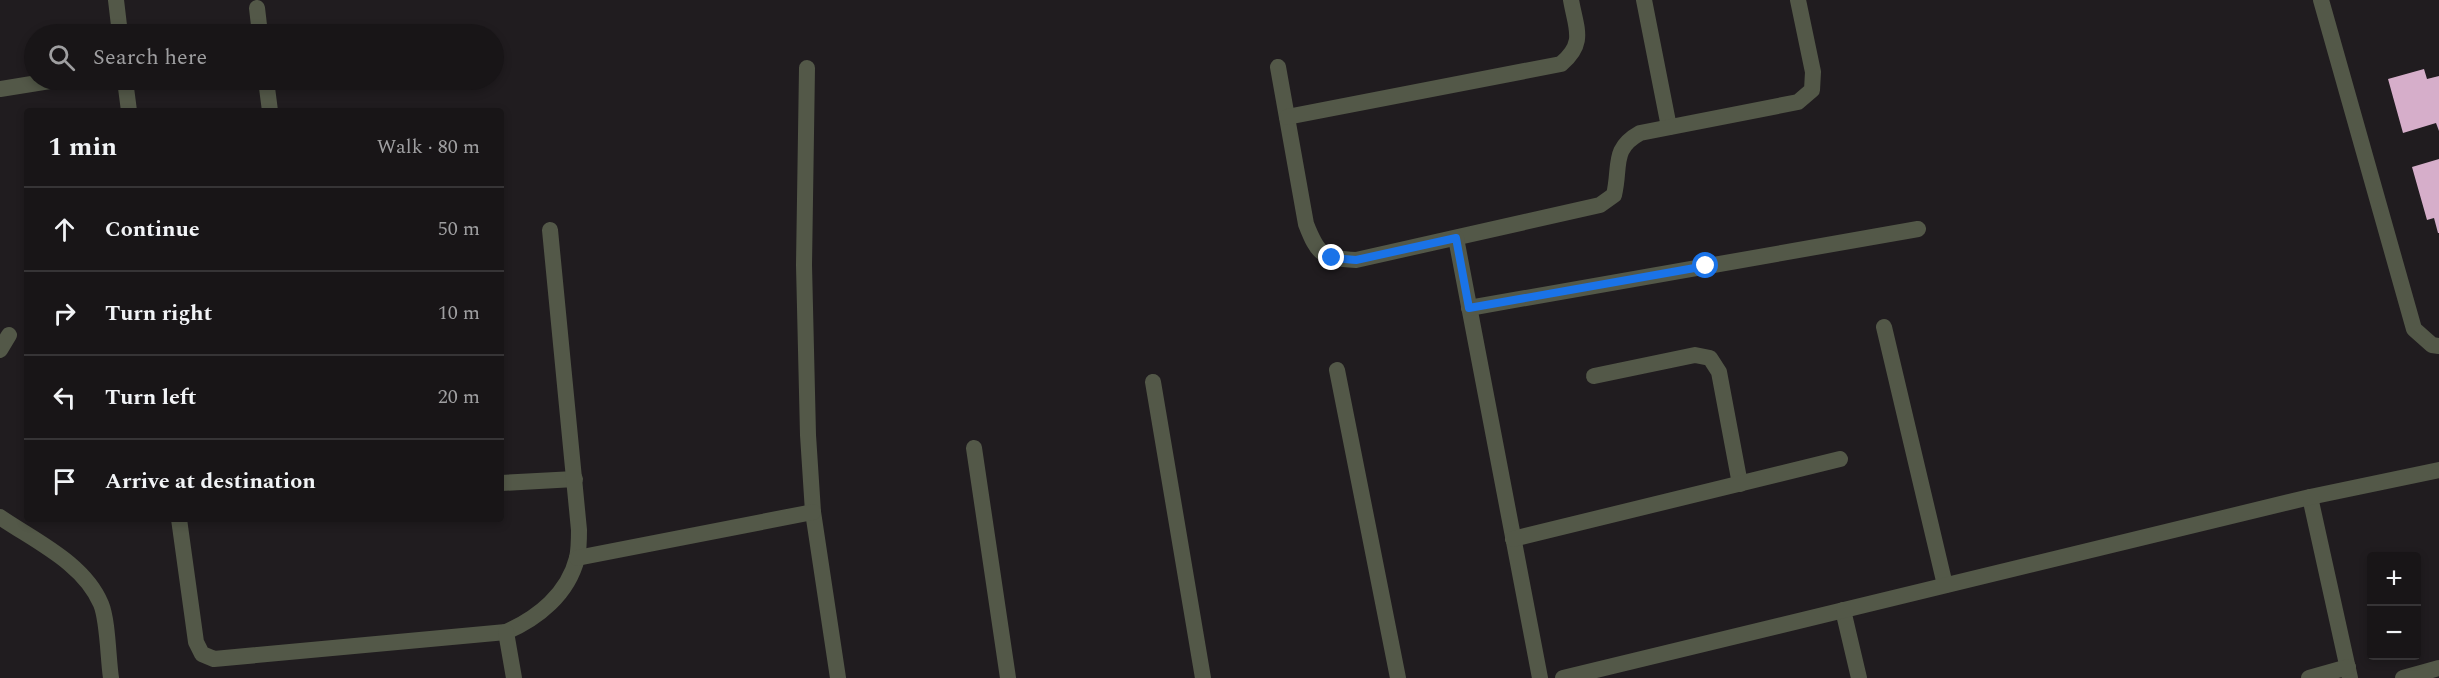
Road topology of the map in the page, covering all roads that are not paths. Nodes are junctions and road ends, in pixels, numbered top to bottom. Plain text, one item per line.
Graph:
1 (116, 0) edge
2 (1570, 0) edge
3 (1644, 0) edge
4 (1798, 0) edge
5 (2321, 0) edge
6 (257, 8) dead end
7 (119, 24) edge
8 (259, 24) edge
9 (1278, 67) dead end
10 (807, 68) dead end
11 (24, 85) edge
12 (0, 89) edge
13 (126, 90) edge
14 (267, 90) edge
15 (129, 108) edge
16 (270, 108) edge
17 (1287, 117) junction
18 (1669, 127) junction
19 (1918, 229) dead end
20 (550, 230) dead end
21 (1456, 238) junction
22 (1469, 308) junction
23 (1884, 327) dead end
24 (2439, 346) edge
25 (1337, 370) dead end
26 (1594, 376) dead end
27 (1153, 382) dead end
28 (974, 448) dead end
29 (1840, 459) dead end
30 (2439, 470) edge
31 (574, 479) junction
32 (504, 483) edge
33 (1740, 484) junction
34 (2310, 497) junction
35 (813, 512) junction
36 (0, 517) edge
37 (182, 522) edge
38 (1513, 539) junction
39 (577, 558) junction
40 (1945, 585) junction
41 (1843, 610) junction
42 (506, 632) junction
43 (2439, 668) edge
44 (2349, 672) edge
45 (111, 678) edge
46 (514, 678) edge
47 (838, 678) edge
48 (1008, 678) edge
49 (1203, 678) edge
50 (1398, 678) edge
51 (1540, 678) edge
52 (1563, 678) edge
53 (1859, 678) edge
54 (2309, 678) edge
55 (2403, 678) edge

1 - 7 street
2 - 17 street
3 - 18 street
4 - 18 street
5 - 24 street
6 - 8 street
9 - 17 street
10 - 35 street
11 - 12 street
13 - 15 street
14 - 16 street
17 - 21 street
18 - 21 street
19 - 22 street
20 - 31 street
21 - 22 street
22 - 38 street
23 - 40 street
25 - 50 street
26 - 33 street
27 - 49 street
28 - 48 street
29 - 33 street
30 - 34 street
31 - 32 street
31 - 39 street
33 - 38 street
34 - 40 street
34 - 44 street
35 - 39 street
35 - 47 street
36 - 45 street
37 - 42 street
38 - 51 street
39 - 42 street
40 - 41 street
41 - 52 street
41 - 53 street
42 - 46 street
43 - 55 street
44 - 54 street

